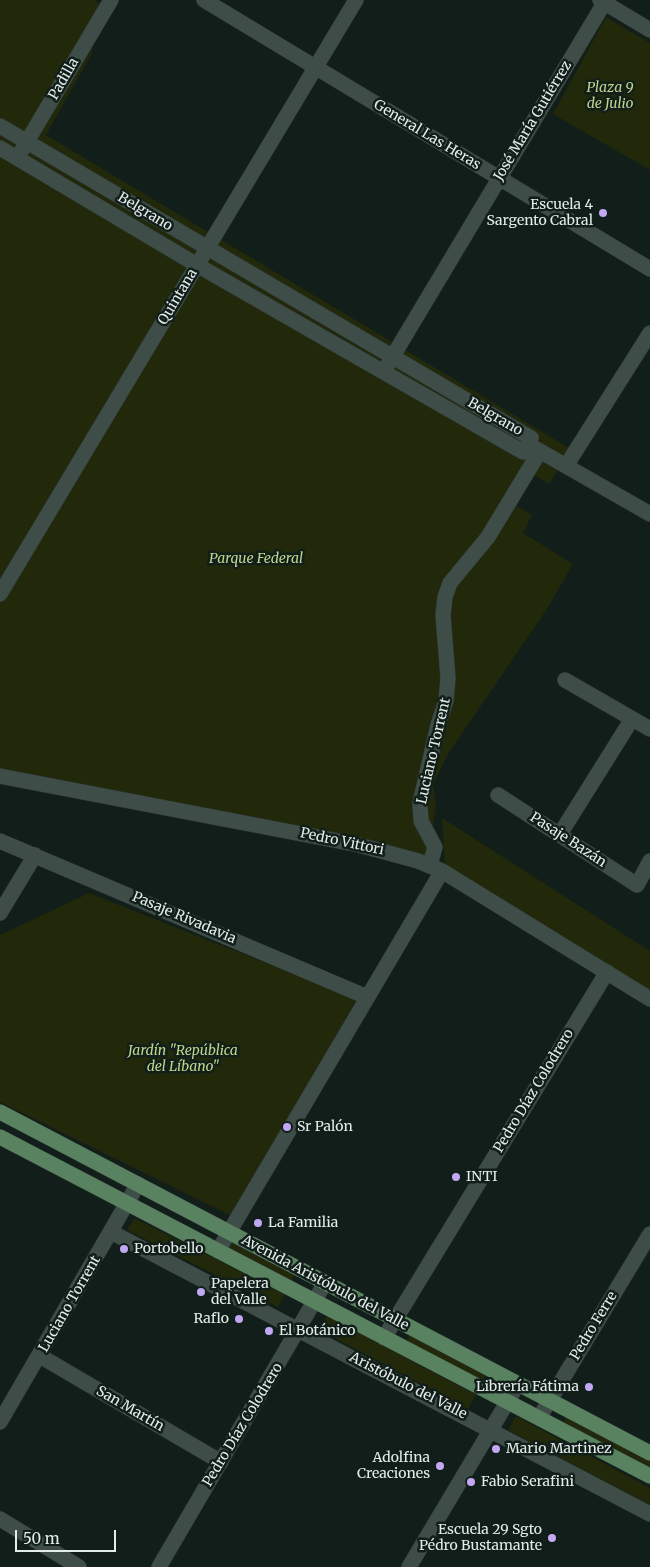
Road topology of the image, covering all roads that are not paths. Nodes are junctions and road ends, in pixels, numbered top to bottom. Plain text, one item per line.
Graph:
1 (111, 0) edge
2 (204, 0) edge
3 (356, 0) edge
4 (603, 1) edge
5 (650, 30) edge
6 (316, 67) junction
7 (0, 126) edge
8 (27, 142) junction
9 (0, 148) edge
10 (17, 158) junction
11 (499, 178) junction
12 (207, 249) junction
13 (197, 265) junction
14 (650, 269) edge
15 (650, 333) edge
16 (388, 364) junction
17 (534, 448) junction
18 (566, 466) junction
19 (650, 514) edge
20 (0, 594) edge
21 (565, 680) dead end
22 (632, 719) junction
23 (650, 729) edge
24 (0, 776) edge
25 (498, 796) dead end
26 (560, 834) junction
27 (0, 841) edge
28 (34, 855) junction
29 (650, 861) edge
30 (436, 868) junction
31 (0, 913) edge
32 (607, 972) junction
33 (367, 996) junction
34 (650, 999) edge
35 (0, 1112) edge
36 (0, 1137) edge
37 (138, 1184) junction
38 (127, 1204) junction
39 (112, 1232) junction
40 (230, 1232) junction
41 (650, 1234) edge
42 (218, 1251) junction
43 (325, 1283) junction
44 (316, 1301) junction
45 (395, 1319) junction
46 (300, 1330) junction
47 (384, 1338) junction
48 (40, 1356) junction
49 (518, 1384) junction
50 (550, 1400) junction
51 (508, 1402) junction
52 (539, 1418) junction
53 (0, 1422) edge
54 (492, 1430) junction
55 (650, 1453) edge
56 (221, 1462) junction
57 (650, 1476) edge
58 (650, 1514) edge
59 (0, 1519) edge
60 (79, 1567) edge
61 (159, 1567) edge
62 (408, 1567) edge

1 - 8 street, Padilla
2 - 6 street, General Las Heras
3 - 6 street, Quintana
4 - 5 street
4 - 11 street, José María Gutiérrez
6 - 11 street, General Las Heras
6 - 12 street, Quintana
7 - 8 street, Belgrano
8 - 10 street, Padilla
8 - 12 street, Belgrano
9 - 10 street, Belgrano
10 - 13 street, Belgrano
11 - 14 street, General Las Heras
11 - 16 street, José María Gutiérrez
12 - 13 street, Quintana
12 - 16 street, Belgrano
13 - 16 street, Belgrano
13 - 20 street, Quintana
15 - 18 street
16 - 17 street, Belgrano
17 - 18 street
17 - 30 street, Luciano Torrent
18 - 19 street
21 - 22 street
22 - 23 street
22 - 26 street
24 - 30 street, Pedro Vittori
25 - 26 street, Pasaje Bazán
26 - 29 street, Pasaje Bazán
27 - 28 street, Pasaje Rivadavia
28 - 31 street
28 - 33 street, Pasaje Rivadavia
30 - 32 street, Pedro Vittori
30 - 33 street, Luciano Torrent
32 - 34 street, Pedro Vittori
32 - 45 street, Pedro Díaz Colodrero
33 - 40 street, Luciano Torrent
35 - 37 main road, Avenida Aristóbulo del Valle
36 - 38 main road, Avenida Aristóbulo del Valle
37 - 38 street, Luciano Torrent
37 - 40 main road, Avenida Aristóbulo del Valle
38 - 39 street, Luciano Torrent
38 - 42 main road, Avenida Aristóbulo del Valle
39 - 46 street, Aristóbulo del Valle
39 - 48 street, Luciano Torrent
40 - 42 street, Luciano Torrent
40 - 43 main road, Avenida Aristóbulo del Valle
41 - 50 street, Pedro Ferre
42 - 44 main road, Avenida Aristóbulo del Valle
43 - 44 street, Pedro Díaz Colodrero
43 - 45 main road, Avenida Aristóbulo del Valle
44 - 46 street, Pedro Díaz Colodrero
44 - 47 main road, Avenida Aristóbulo del Valle
45 - 47 street, Pedro Díaz Colodrero
45 - 49 main road, Avenida Aristóbulo del Valle
46 - 54 street, Aristóbulo del Valle
46 - 56 street, Pedro Díaz Colodrero
47 - 51 main road, Avenida Aristóbulo del Valle
48 - 53 street, Luciano Torrent
48 - 56 street, San Martín
49 - 50 main road, Avenida Aristóbulo del Valle
49 - 51 street
50 - 52 street, Pedro Ferre
50 - 55 main road, Avenida Aristóbulo del Valle
51 - 52 main road, Avenida Aristóbulo del Valle
51 - 54 street
52 - 57 main road, Avenida Aristóbulo del Valle
54 - 58 street, Aristóbulo del Valle
54 - 62 street
56 - 61 street, Pedro Díaz Colodrero
59 - 60 street

